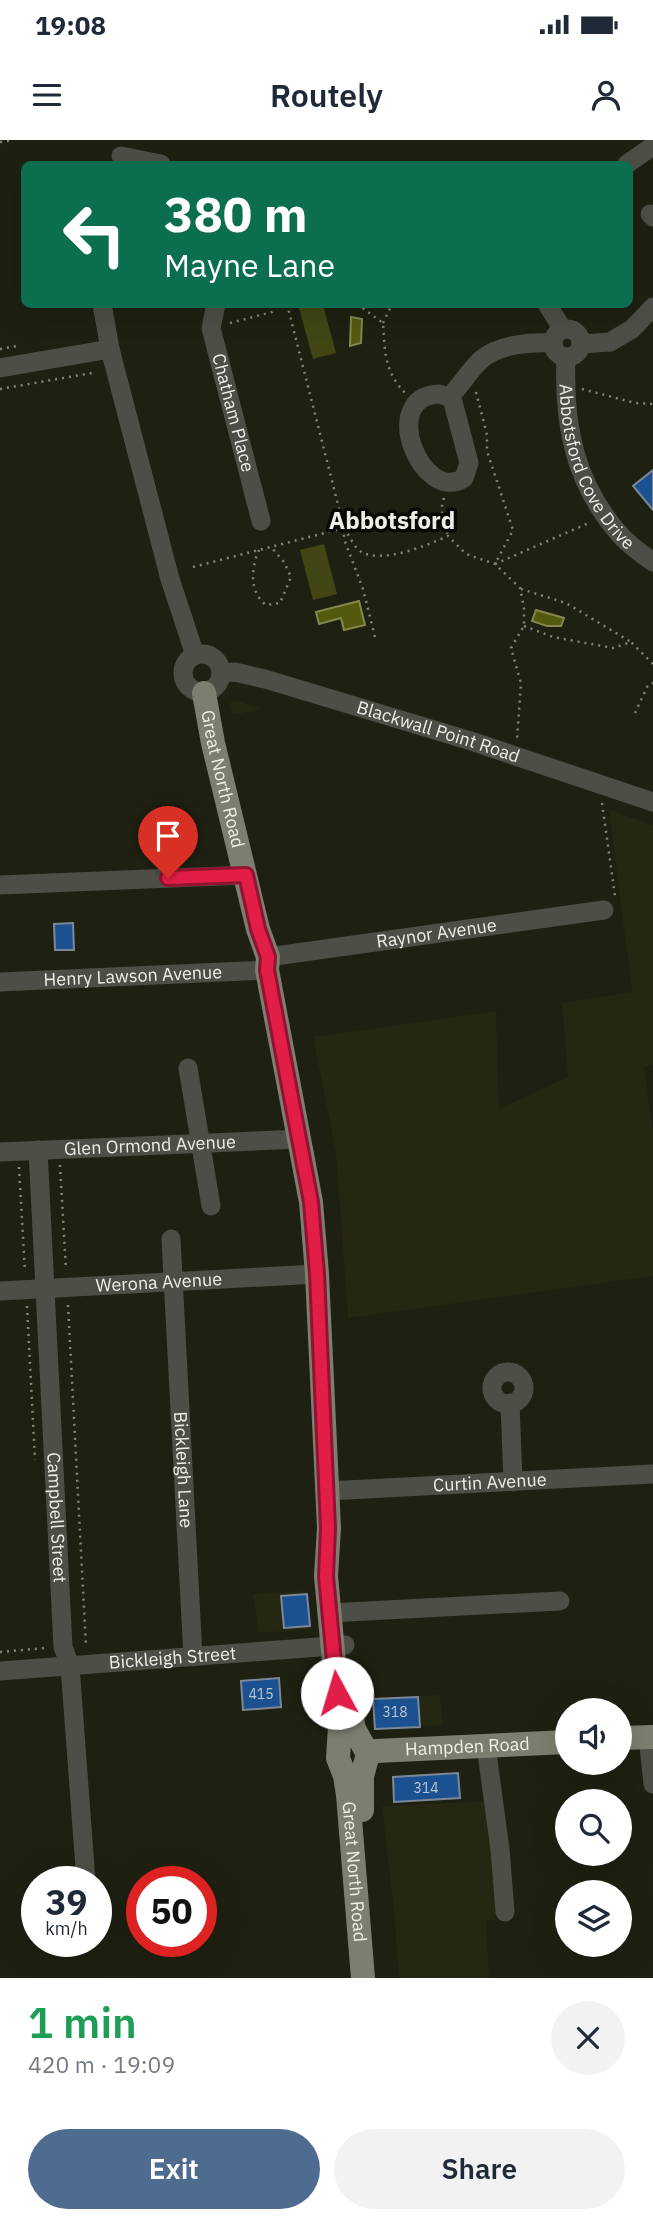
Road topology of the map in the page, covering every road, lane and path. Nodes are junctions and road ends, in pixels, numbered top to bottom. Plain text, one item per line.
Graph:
1 (14, 140) edge
2 (0, 142) edge
3 (653, 146) edge
4 (121, 154) edge
5 (149, 161) edge
6 (631, 161) edge
7 (653, 307) edge
8 (103, 308) edge
9 (215, 308) edge
10 (275, 308) edge
11 (289, 308) edge
12 (362, 308) edge
13 (390, 308) edge
14 (548, 308) edge
15 (383, 323) junction
16 (211, 328) junction
17 (110, 349) junction
18 (562, 350) junction
19 (0, 368) edge
20 (92, 373) dead end
21 (470, 386) dead end
22 (0, 389) edge
23 (449, 397) junction
24 (416, 404) junction
25 (653, 404) edge
26 (449, 484) junction
27 (606, 515) junction
28 (261, 521) dead end
29 (344, 528) junction
30 (448, 536) junction
31 (271, 547) junction
32 (259, 550) junction
33 (653, 562) edge
34 (495, 565) junction
35 (193, 568) dead end
36 (520, 588) junction
37 (524, 626) junction
38 (376, 641) dead end
39 (631, 642) junction
40 (195, 655) junction
41 (653, 664) edge
42 (221, 673) junction
43 (653, 683) edge
44 (204, 693) junction
45 (635, 713) dead end
46 (517, 739) dead end
47 (653, 802) edge
48 (602, 803) dead end
49 (246, 875) junction
50 (0, 885) edge
51 (604, 910) joint
52 (268, 963) junction
53 (0, 982) edge
54 (188, 1068) dead end
55 (301, 1139) junction
56 (200, 1143) junction
57 (38, 1150) junction
58 (0, 1152) edge
59 (60, 1165) dead end
60 (19, 1167) dead end
61 (211, 1206) dead end
62 (171, 1239) dead end
63 (317, 1274) junction
64 (173, 1282) junction
65 (67, 1287) junction
66 (35, 1289) junction
67 (0, 1291) edge
68 (510, 1403) dead end
69 (36, 1469) dead end
70 (653, 1474) edge
71 (513, 1482) junction
72 (327, 1491) junction
73 (560, 1601) dead end
74 (335, 1613) junction
75 (45, 1634) dead end
76 (86, 1646) dead end
77 (339, 1646) junction
78 (0, 1652) edge
79 (194, 1657) junction
80 (70, 1666) junction
81 (0, 1671) edge
82 (650, 1737) edge
83 (632, 1738) edge
84 (555, 1743) edge
85 (486, 1746) junction
86 (355, 1756) junction
87 (653, 1784) edge
88 (85, 1866) edge
89 (505, 1912) dead end
90 (363, 1978) edge
91 (375, 1978) edge

1 - 2 path
3 - 6 street
4 - 5 street
7 - 18 street
8 - 17 street
9 - 16 street, Chatham Place
10 - 16 path
11 - 29 path
12 - 15 path
13 - 15 path
14 - 18 street
15 - 24 path
16 - 28 street, Chatham Place
17 - 19 street
17 - 40 street
18 - 23 street
18 - 25 path
18 - 27 street, Abbotsford Cove Drive
20 - 22 path
21 - 34 path
23 - 24 street
23 - 26 street
24 - 26 street
26 - 30 path
27 - 33 street, Abbotsford Cove Drive
27 - 34 path
29 - 30 path
29 - 31 path
29 - 38 path
30 - 34 path
31 - 32 path
31 - 32 path
32 - 35 path
34 - 36 path
36 - 37 path
36 - 39 path
37 - 39 path
37 - 46 path
39 - 41 path
40 - 42 street
40 - 44 street
42 - 44 street
42 - 47 street, Blackwall Point Road
43 - 45 path
44 - 49 main road, Great North Road
48 - 51 path
49 - 50 street
49 - 52 main road, Great North Road
51 - 52 street, Raynor Avenue
52 - 53 street, Henry Lawson Avenue
52 - 55 main road, Great North Road
54 - 56 street
55 - 56 street, Glen Ormond Avenue
55 - 63 main road, Great North Road
56 - 57 street, Glen Ormond Avenue
56 - 61 street
57 - 58 street, Glen Ormond Avenue
57 - 66 street, Campbell Street
59 - 65 path
60 - 66 path
62 - 64 street, Bickleigh Lane
63 - 64 street, Werona Avenue
63 - 72 main road, Great North Road
64 - 65 street, Werona Avenue
64 - 79 street, Bickleigh Lane
65 - 66 street, Werona Avenue
65 - 76 path
66 - 67 street, Werona Avenue
66 - 69 path
66 - 80 street, Campbell Street
68 - 71 street
70 - 71 street, Curtin Avenue
71 - 72 street, Curtin Avenue
72 - 74 main road, Great North Road
73 - 74 street
74 - 77 main road, Great North Road
75 - 78 path
77 - 79 street, Bickleigh Street
77 - 86 main road, Great North Road
79 - 80 street, Bickleigh Street
80 - 81 street, Bickleigh Street
80 - 88 street, Campbell Street
82 - 83 main road
82 - 87 street
84 - 85 main road, Hampden Road
85 - 86 main road, Hampden Road
85 - 89 street
86 - 90 main road, Great North Road
86 - 91 main road, Great North Road

